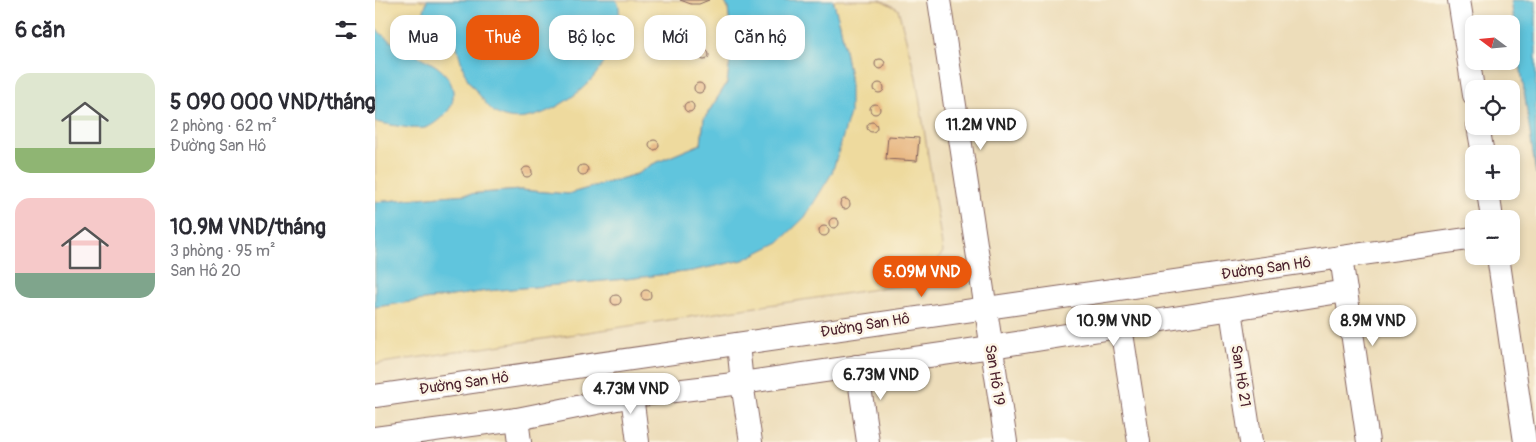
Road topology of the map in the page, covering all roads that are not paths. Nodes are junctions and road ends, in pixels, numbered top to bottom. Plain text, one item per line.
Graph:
1 (939, 0) edge
2 (1459, 0) edge
3 (1472, 80) edge
4 (1465, 239) edge
5 (1341, 257) junction
6 (1499, 265) edge
7 (1346, 291) junction
8 (985, 308) junction
9 (1231, 310) junction
10 (1121, 327) junction
11 (738, 344) junction
12 (991, 347) junction
13 (857, 366) junction
14 (742, 383) junction
15 (375, 396) edge
16 (632, 396) junction
17 (517, 419) junction
18 (375, 438) edge
19 (402, 438) edge
20 (520, 442) edge
21 (638, 442) edge
22 (751, 442) edge
23 (868, 442) edge
24 (1006, 442) edge
25 (1139, 442) edge
26 (1251, 442) edge
27 (1368, 442) edge
28 (1525, 442) edge

1 - 8 street, San Hô 19
2 - 3 street
4 - 5 street, Đường San Hô
5 - 7 street
5 - 8 street, Đường San Hô
6 - 28 street
7 - 9 street
7 - 27 street
8 - 11 street, Đường San Hô
8 - 12 street, San Hô 19
9 - 10 street
9 - 26 street, San Hô 21
10 - 12 street
10 - 25 street
11 - 14 street
11 - 15 street, Đường San Hô
12 - 13 street
12 - 24 street, San Hô 19
13 - 14 street
13 - 23 street
14 - 16 street
14 - 22 street
16 - 17 street
16 - 21 street
17 - 19 street
17 - 20 street
18 - 19 street

